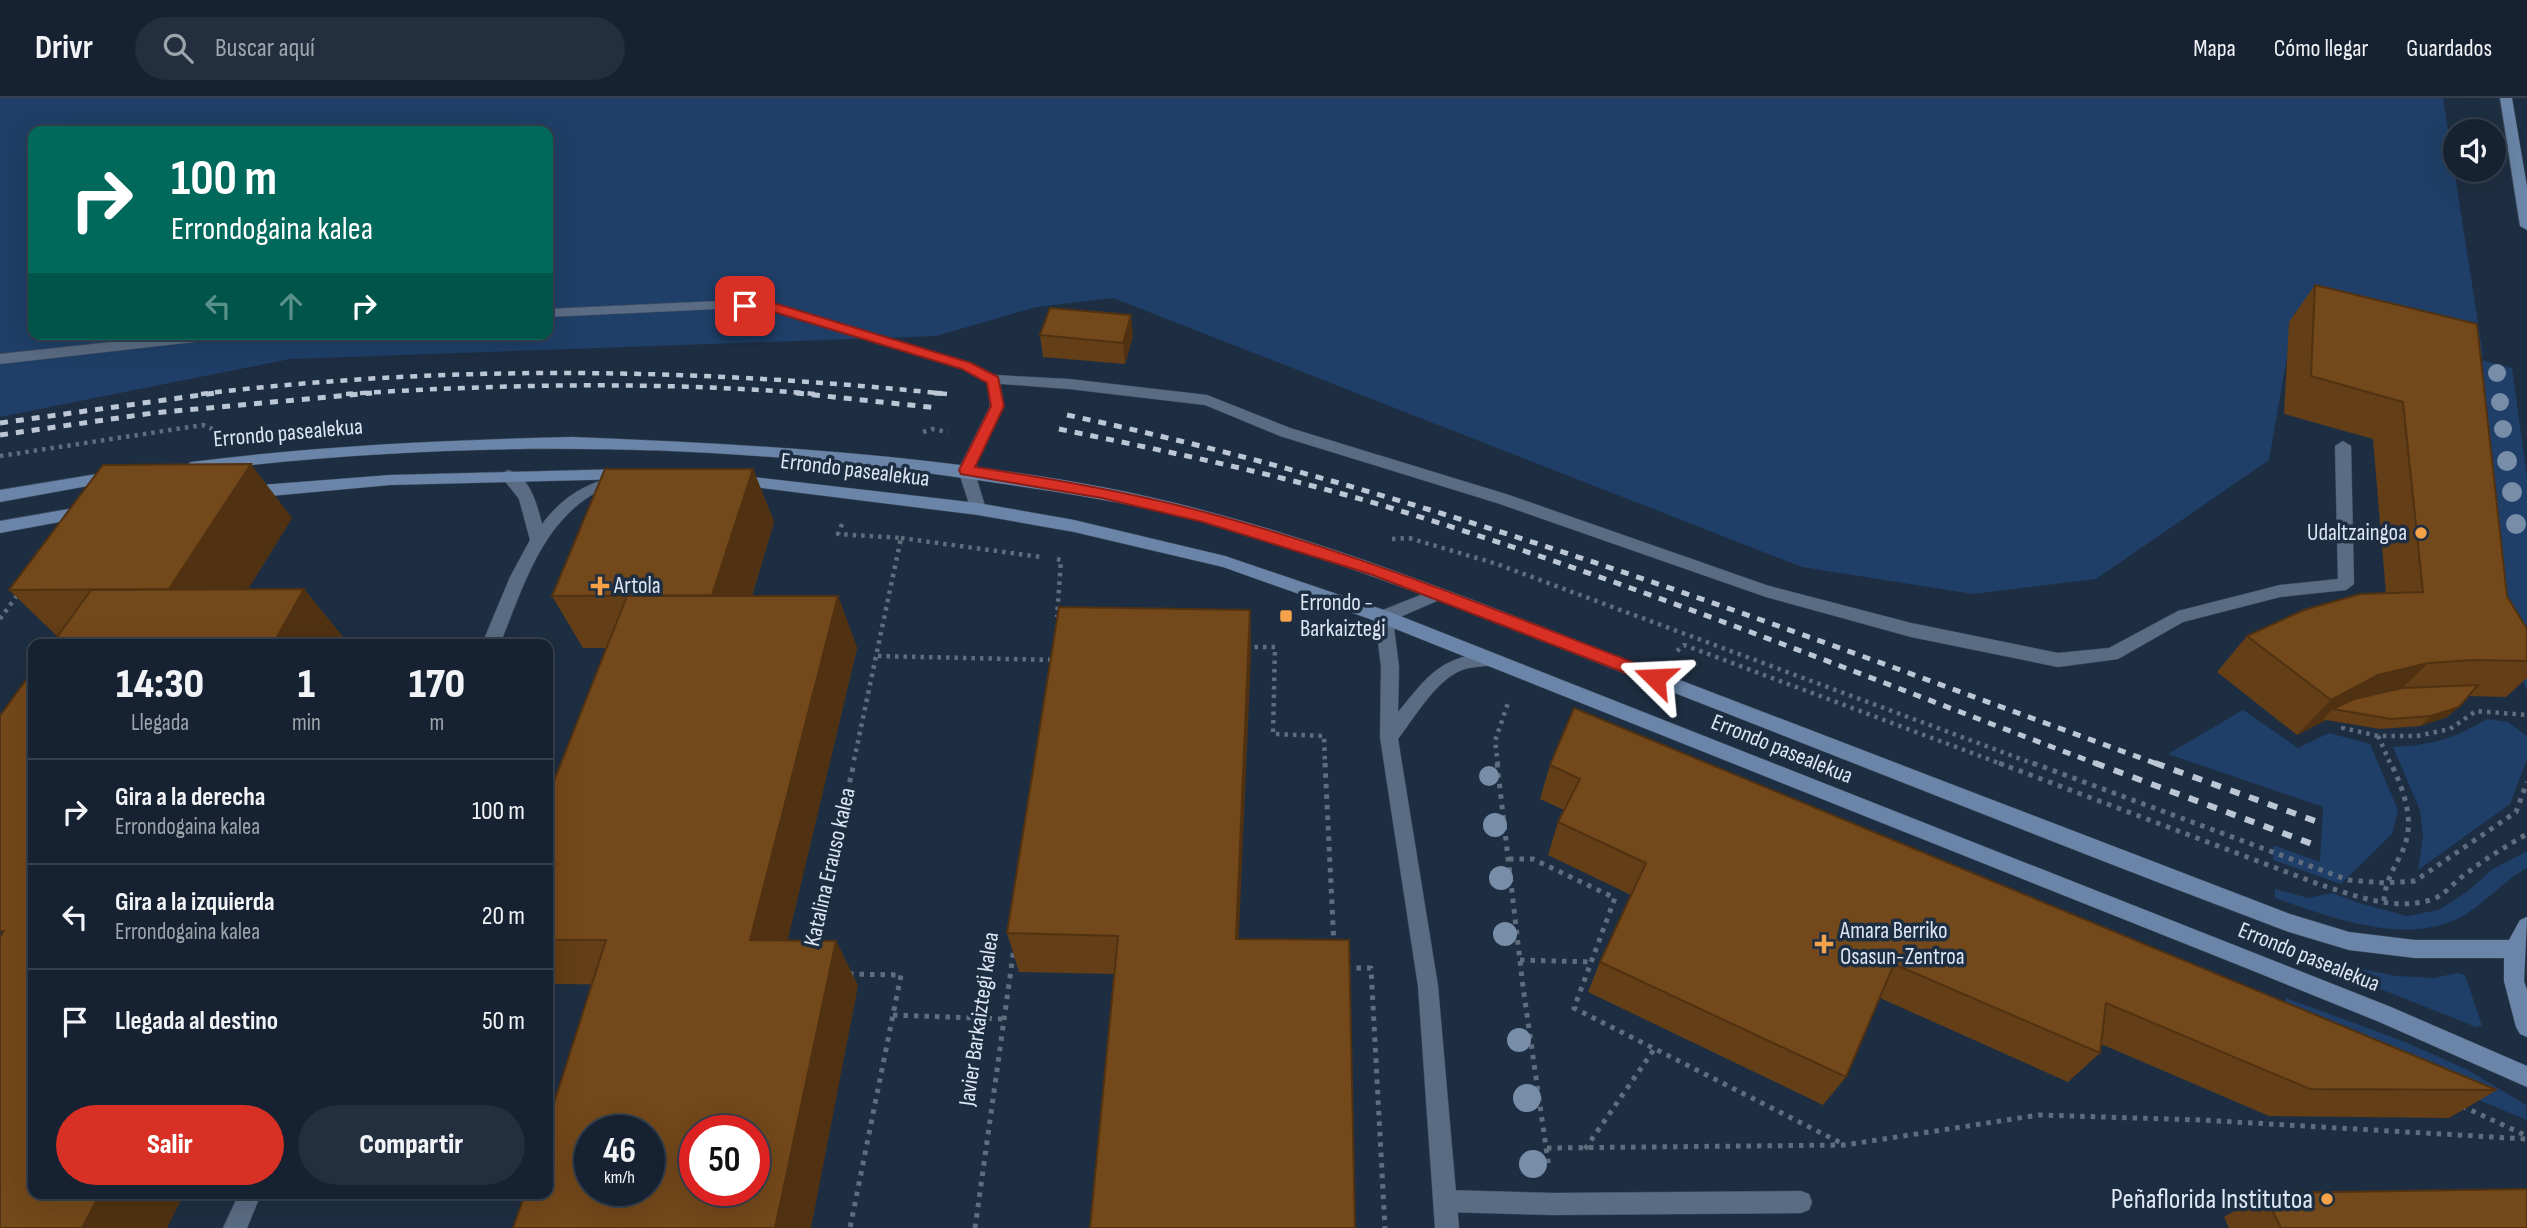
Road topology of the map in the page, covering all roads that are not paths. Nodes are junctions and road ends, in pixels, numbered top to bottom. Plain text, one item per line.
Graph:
1 (2507, 98) edge
2 (2527, 226) edge
3 (553, 313) edge
4 (175, 340) edge
5 (0, 359) edge
6 (994, 380) junction
7 (2343, 446) dead end
8 (168, 470) edge
9 (966, 470) junction
10 (640, 474) joint
11 (127, 475) edge
12 (508, 475) junction
13 (719, 479) edge
14 (230, 495) edge
15 (0, 496) edge
16 (978, 509) junction
17 (100, 510) edge
18 (0, 527) edge
19 (537, 538) junction
20 (1438, 594) junction
21 (1384, 617) junction
22 (493, 639) edge
23 (1489, 659) junction
24 (1389, 737) junction
25 (2527, 926) edge
26 (2515, 949) junction
27 (2527, 1027) edge
28 (2527, 1077) edge
29 (248, 1199) edge
30 (1445, 1200) junction
31 (1801, 1202) dead end
32 (235, 1228) edge
33 (1447, 1228) edge

1 - 2 main road
3 - 6 street
4 - 5 street
6 - 7 street
6 - 9 street
8 - 9 main road, Errondo pasealekua
9 - 16 street
9 - 20 main road, Errondo pasealekua
10 - 12 main road
10 - 19 street
11 - 15 main road
12 - 14 main road
12 - 19 street
13 - 16 main road, Errondo pasealekua
16 - 21 main road, Errondo pasealekua
17 - 18 main road
19 - 22 street
20 - 21 street
20 - 26 main road, Errondo pasealekua
21 - 23 main road, Errondo pasealekua
21 - 24 street
23 - 24 street
23 - 28 main road, Errondo pasealekua
24 - 30 street
25 - 26 main road
26 - 27 main road
29 - 32 street
30 - 31 street
30 - 33 street

